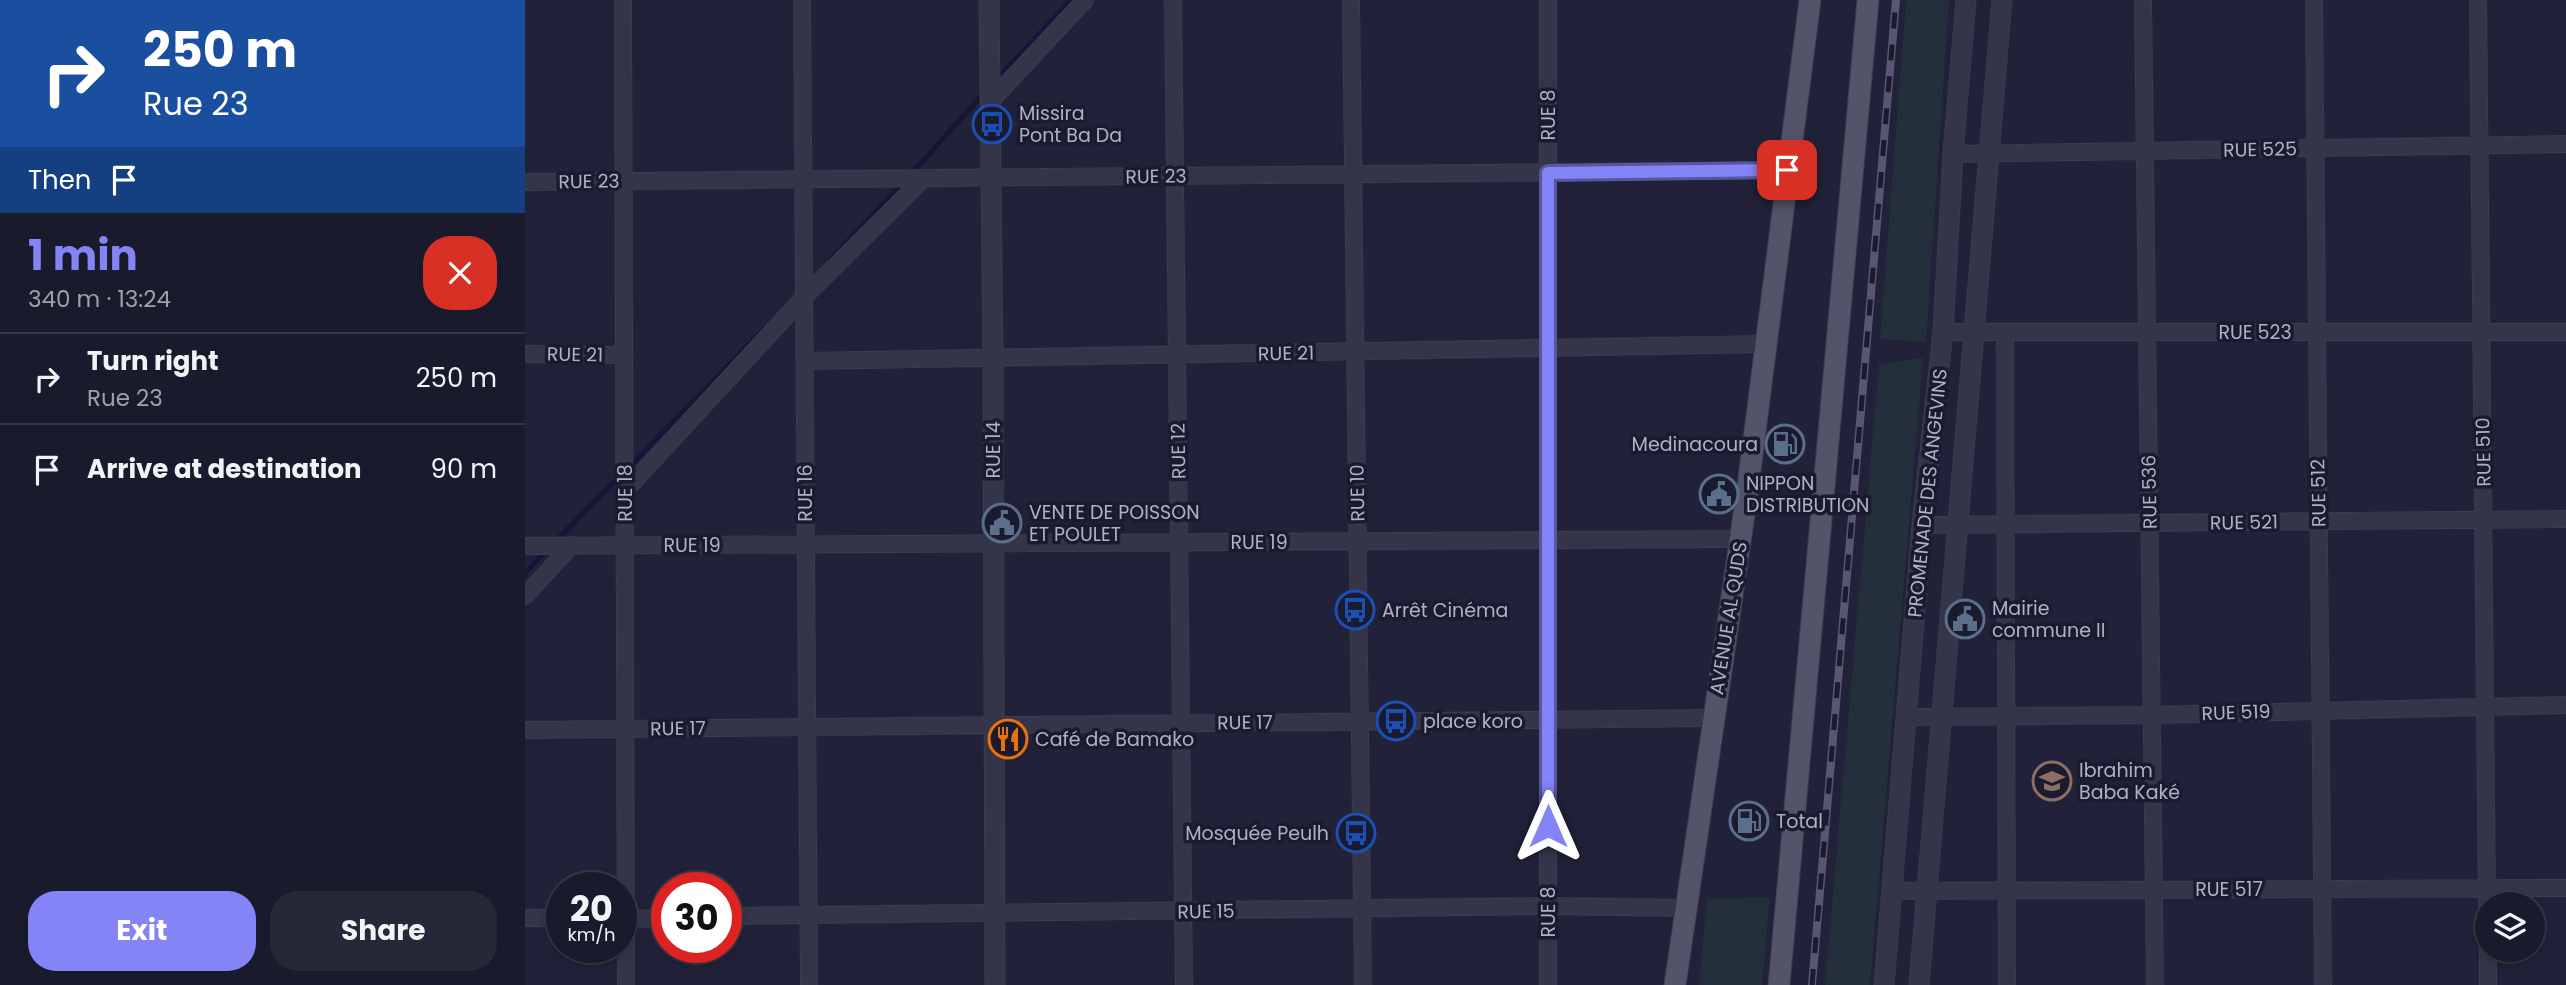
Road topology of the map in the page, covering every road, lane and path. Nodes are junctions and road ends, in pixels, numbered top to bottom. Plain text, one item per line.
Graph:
1 (624, 0) edge
2 (802, 0) edge
3 (989, 0) edge
4 (1085, 0) edge
5 (1173, 0) edge
6 (1351, 0) edge
7 (1548, 0) edge
8 (1810, 0) edge
9 (1868, 0) edge
10 (1966, 0) edge
11 (2002, 0) edge
12 (2143, 0) edge
13 (2314, 0) edge
14 (2478, 0) edge
15 (989, 103) junction
16 (2566, 145) edge
17 (2480, 146) junction
18 (2315, 148) junction
19 (2144, 151) junction
20 (1989, 153) junction
21 (1953, 154) junction
22 (1787, 170) junction
23 (1548, 173) junction
24 (1353, 174) junction
25 (1175, 176) junction
26 (924, 178) junction
27 (990, 178) junction
28 (803, 179) junction
29 (624, 181) junction
30 (525, 182) edge
31 (804, 297) junction
32 (1943, 332) junction
33 (2147, 332) junction
34 (2317, 332) junction
35 (2566, 332) edge
36 (1975, 333) junction
37 (2005, 333) junction
38 (2481, 333) junction
39 (1767, 344) junction
40 (1548, 348) junction
41 (1355, 352) junction
42 (525, 354) edge
43 (1177, 354) junction
44 (624, 355) junction
45 (993, 359) junction
46 (804, 361) junction
47 (625, 491) junction
48 (2566, 519) edge
49 (2483, 520) junction
50 (2319, 521) junction
51 (2150, 523) junction
52 (1922, 525) junction
53 (2006, 525) junction
54 (1957, 526) junction
55 (1741, 539) junction
56 (1548, 540) junction
57 (1357, 541) junction
58 (1179, 542) junction
59 (993, 544) junction
60 (567, 545) junction
61 (806, 545) junction
62 (526, 546) edge
63 (625, 546) junction
64 (525, 596) edge
65 (2566, 705) edge
66 (2486, 707) junction
67 (2320, 709) junction
68 (2152, 715) junction
69 (2006, 716) junction
70 (1906, 717) junction
71 (1940, 717) junction
72 (1712, 718) junction
73 (1548, 719) junction
74 (1360, 721) junction
75 (1181, 723) junction
76 (995, 725) junction
77 (807, 727) junction
78 (626, 729) junction
79 (525, 730) edge
80 (624, 872) edge
81 (2566, 888) edge
82 (2322, 889) junction
83 (2007, 890) junction
84 (2154, 890) junction
85 (1892, 891) junction
86 (1927, 891) junction
87 (2487, 892) edge
88 (2526, 892) edge
89 (2475, 895) edge
90 (1548, 906) junction
91 (1685, 908) junction
92 (1362, 909) junction
93 (1183, 911) junction
94 (808, 914) junction
95 (994, 914) junction
96 (742, 916) edge
97 (525, 918) edge
98 (546, 918) edge
99 (2488, 962) edge
100 (626, 963) edge
101 (627, 985) edge
102 (809, 985) edge
103 (995, 985) edge
104 (1184, 985) edge
105 (1363, 985) edge
106 (1548, 985) edge
107 (1675, 985) edge
108 (1779, 985) edge
109 (1884, 985) edge
110 (1919, 985) edge
111 (2007, 985) edge
112 (2155, 985) edge
113 (2323, 985) edge
114 (2488, 985) edge

1 - 29 street, RUE 18
2 - 28 street, RUE 16
3 - 15 street, RUE 14
4 - 15 street
5 - 25 street, RUE 12
6 - 24 street, RUE 10
7 - 23 street, RUE 8
8 - 22 main road, AVENUE AL QUDS
9 - 108 main road
10 - 21 street, PROMENADE DES ANGEVINS
11 - 20 street, PROMENADE DES ANGEVINS
12 - 19 street, RUE 536
13 - 18 street, RUE 512
14 - 17 street, RUE 510
15 - 27 street, RUE 14
16 - 17 street, RUE 525
17 - 18 street, RUE 525
17 - 38 street, RUE 510
18 - 19 street, RUE 525
18 - 34 street, RUE 512
19 - 20 street, RUE 525
19 - 33 street, RUE 536
20 - 21 street, RUE 525
20 - 36 street, PROMENADE DES ANGEVINS
21 - 32 street, PROMENADE DES ANGEVINS
22 - 23 street, RUE 23
22 - 39 main road, AVENUE AL QUDS
23 - 24 street, RUE 23
23 - 40 street, RUE 8
24 - 25 street, RUE 23
24 - 41 street, RUE 10
25 - 27 street, RUE 23
25 - 43 street, RUE 12
26 - 27 street, RUE 23
26 - 28 street, RUE 23
26 - 31 street
27 - 45 street, RUE 14
28 - 29 street, RUE 23
28 - 31 street, RUE 16
29 - 30 street, RUE 23
29 - 44 street, RUE 18
31 - 46 street, RUE 16
31 - 47 street
32 - 36 street, RUE 523
32 - 52 street, PROMENADE DES ANGEVINS
33 - 34 street, RUE 523
33 - 37 street, RUE 523
33 - 51 street, RUE 536
34 - 38 street, RUE 523
34 - 50 street, RUE 512
35 - 38 street, RUE 523
36 - 37 street, RUE 523
36 - 54 street, PROMENADE DES ANGEVINS
37 - 53 street
38 - 49 street, RUE 510
39 - 40 street, RUE 21
39 - 55 main road, AVENUE AL QUDS
40 - 41 street, RUE 21
40 - 56 street, RUE 8
41 - 43 street, RUE 21
41 - 57 street, RUE 10
42 - 44 street, RUE 21
43 - 45 street, RUE 21
43 - 58 street, RUE 12
44 - 47 street, RUE 18
45 - 46 street, RUE 21
45 - 59 street, RUE 14
46 - 61 street, RUE 16
47 - 63 street, RUE 18
48 - 49 street, RUE 521
49 - 50 street, RUE 521
49 - 66 street, RUE 510
50 - 51 street, RUE 521
50 - 67 street, RUE 512
51 - 53 street, RUE 521
51 - 68 street, RUE 536
52 - 54 street, RUE 521
52 - 70 street, PROMENADE DES ANGEVINS
53 - 54 street, RUE 521
53 - 69 street
54 - 71 street, PROMENADE DES ANGEVINS
55 - 56 street, RUE 19
55 - 72 main road, AVENUE AL QUDS
56 - 57 street, RUE 19
56 - 73 street, RUE 8
57 - 58 street, RUE 19
57 - 74 street, RUE 10
58 - 59 street, RUE 19
58 - 75 street, RUE 12
59 - 61 street, RUE 19
59 - 76 street, RUE 14
60 - 62 street, RUE 19
60 - 63 street, RUE 19
60 - 64 street
61 - 63 street, RUE 19
61 - 77 street, RUE 16
63 - 78 street, RUE 18
65 - 66 street, RUE 519
66 - 67 street, RUE 519
66 - 87 street, RUE 510
67 - 68 street, RUE 519
67 - 82 street, RUE 512
68 - 69 street, RUE 519
68 - 84 street, RUE 536
69 - 71 street, RUE 519
69 - 83 street
70 - 71 street, RUE 519
70 - 85 street, PROMENADE DES ANGEVINS
71 - 86 street, PROMENADE DES ANGEVINS
72 - 73 street, RUE 17
72 - 91 main road, AVENUE AL QUDS
73 - 74 street, RUE 17
73 - 90 street, RUE 8
74 - 75 street, RUE 17
74 - 92 street, RUE 10
75 - 76 street, RUE 17
75 - 93 street, RUE 12
76 - 77 street, RUE 17
76 - 95 street, RUE 14
77 - 78 street, RUE 17
77 - 94 street, RUE 16
78 - 79 street, RUE 17
78 - 80 street, RUE 18
81 - 88 street, RUE 517
82 - 84 street, RUE 517
82 - 89 street, RUE 517
82 - 113 street, RUE 512
83 - 84 street, RUE 517
83 - 86 street, RUE 517
83 - 111 street
84 - 112 street, RUE 536
85 - 86 street, RUE 517
85 - 109 street, PROMENADE DES ANGEVINS
86 - 110 street, PROMENADE DES ANGEVINS
90 - 91 street, RUE 15
90 - 92 street, RUE 15
90 - 106 street, RUE 8
91 - 107 main road, AVENUE AL QUDS
92 - 93 street, RUE 15
92 - 105 street, RUE 10
93 - 95 street, RUE 15
93 - 104 street, RUE 12
94 - 95 street, RUE 15
94 - 96 street, RUE 15
94 - 102 street, RUE 16
95 - 103 street, RUE 14
97 - 98 street
99 - 114 street
100 - 101 street, RUE 18

